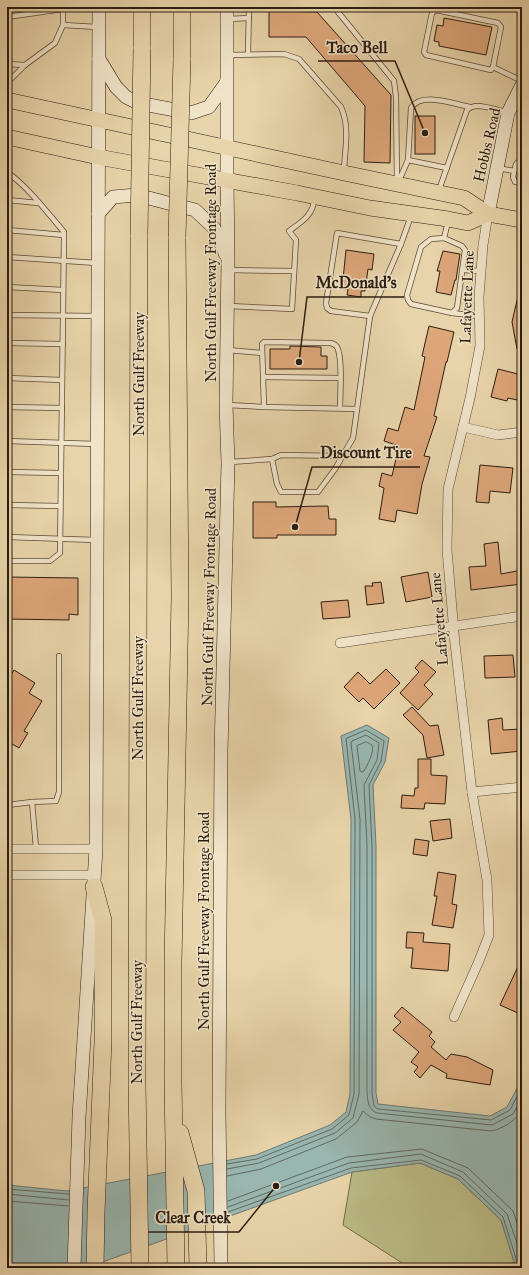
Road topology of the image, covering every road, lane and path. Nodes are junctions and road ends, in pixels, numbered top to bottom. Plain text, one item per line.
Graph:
1 (99, 7) edge
2 (142, 7) edge
3 (182, 7) edge
4 (249, 7) edge
5 (334, 7) edge
6 (63, 8) edge
7 (227, 13) edge
8 (7, 17) edge
9 (249, 18) junction
10 (63, 25) junction
11 (99, 27) junction
12 (248, 54) junction
13 (227, 55) junction
14 (99, 57) junction
15 (7, 64) edge
16 (25, 65) junction
17 (494, 67) junction
18 (522, 81) edge
19 (7, 83) edge
20 (226, 83) junction
21 (520, 92) edge
22 (7, 100) edge
23 (470, 107) junction
24 (508, 113) junction
25 (99, 120) junction
26 (7, 137) edge
27 (228, 148) junction
28 (98, 157) junction
29 (408, 160) junction
30 (522, 163) edge
31 (447, 168) junction
32 (497, 168) junction
33 (514, 171) junction
34 (7, 172) edge
35 (344, 173) junction
36 (231, 181) junction
37 (522, 183) edge
38 (397, 184) junction
39 (438, 193) junction
40 (314, 197) junction
41 (7, 200) edge
42 (38, 203) junction
43 (98, 214) junction
44 (412, 214) junction
45 (488, 214) junction
46 (448, 218) junction
47 (522, 220) edge
48 (7, 230) edge
49 (64, 235) junction
50 (444, 238) junction
51 (401, 244) junction
52 (7, 257) edge
53 (64, 261) junction
54 (98, 263) junction
55 (228, 265) junction
56 (463, 270) junction
57 (481, 270) junction
58 (293, 271) junction
59 (7, 287) edge
60 (63, 290) junction
61 (227, 306) junction
62 (452, 313) junction
63 (7, 315) edge
64 (63, 316) junction
65 (97, 316) junction
66 (370, 316) junction
67 (479, 316) junction
68 (7, 343) edge
69 (63, 344) junction
70 (227, 350) junction
71 (262, 353) junction
72 (263, 377) junction
73 (7, 378) edge
74 (340, 378) junction
75 (62, 380) junction
76 (226, 405) junction
77 (7, 407) edge
78 (264, 407) junction
79 (62, 408) junction
80 (340, 408) junction
81 (357, 408) junction
82 (463, 427) junction
83 (522, 432) edge
84 (7, 441) edge
85 (61, 443) junction
86 (98, 444) junction
87 (343, 456) junction
88 (272, 459) junction
89 (228, 463) junction
90 (7, 472) edge
91 (61, 473) junction
92 (7, 506) edge
93 (60, 506) junction
94 (7, 537) edge
95 (60, 539) junction
96 (97, 540) junction
97 (7, 561) edge
98 (522, 616) edge
99 (454, 626) junction
100 (340, 643) dead end
101 (59, 656) dead end
102 (522, 787) edge
103 (472, 792) junction
104 (32, 802) junction
105 (7, 805) edge
106 (36, 848) junction
107 (7, 849) edge
108 (96, 849) junction
109 (7, 875) edge
110 (94, 881) junction
111 (454, 1017) dead end
112 (173, 1111) junction
113 (74, 1268) edge
114 (96, 1268) edge
115 (140, 1268) edge
116 (176, 1268) edge
117 (198, 1268) edge
118 (221, 1268) edge

1 - 11 main road
2 - 115 highway, North Gulf Freeway, bridge
3 - 112 highway, bridge
4 - 9 lane
5 - 38 lane
6 - 8 lane
6 - 10 lane
7 - 9 lane
7 - 13 main road, North Gulf Freeway Frontage Road
9 - 12 lane
10 - 11 lane
10 - 16 lane
11 - 14 main road
12 - 13 lane
12 - 35 lane
13 - 20 main road, North Gulf Freeway Frontage Road
14 - 20 main road
14 - 25 main road
15 - 16 lane
16 - 19 lane
17 - 17 lane
17 - 18 lane
20 - 27 main road, North Gulf Freeway Frontage Road
21 - 24 main road, Hobbs Road
22 - 25 main road
23 - 24 lane
23 - 29 lane
23 - 31 lane
24 - 32 main road, Hobbs Road
25 - 27 main road
25 - 28 main road
26 - 28 main road
27 - 35 main road
27 - 36 main road, North Gulf Freeway Frontage Road
28 - 36 main road
28 - 43 main road
29 - 31 lane
29 - 38 lane
30 - 33 lane
31 - 39 lane
32 - 33 lane
32 - 45 main road, Hobbs Road
33 - 37 lane
34 - 42 lane
35 - 38 main road
36 - 40 main road
36 - 55 main road, North Gulf Freeway Frontage Road
38 - 39 main road
39 - 45 main road
40 - 44 main road
40 - 58 lane
41 - 42 lane
42 - 49 lane
43 - 54 main road
43 - 55 main road
44 - 46 main road
44 - 51 lane
45 - 46 main road
45 - 47 main road
45 - 57 street, Lafayette Lane
46 - 50 lane
48 - 49 lane
49 - 53 lane
50 - 56 lane
50 - 62 lane
51 - 66 lane
51 - 66 lane
52 - 53 lane
53 - 54 lane
53 - 60 lane
54 - 65 main road
55 - 58 lane
55 - 61 main road, North Gulf Freeway Frontage Road
56 - 57 lane
56 - 62 lane
57 - 67 street, Lafayette Lane
58 - 61 lane
59 - 60 lane
60 - 64 lane
61 - 70 main road, North Gulf Freeway Frontage Road
62 - 67 lane
63 - 64 lane
64 - 65 lane
64 - 69 lane
65 - 86 main road
66 - 81 lane
67 - 82 street, Lafayette Lane
68 - 69 lane
69 - 75 lane
70 - 71 lane
70 - 76 main road, North Gulf Freeway Frontage Road
71 - 72 lane
71 - 74 lane
72 - 74 lane
72 - 78 lane
73 - 75 lane
74 - 80 lane
75 - 79 lane
76 - 78 lane
76 - 89 main road, North Gulf Freeway Frontage Road
77 - 79 lane
78 - 80 lane
79 - 85 lane
80 - 81 lane
81 - 87 lane
82 - 83 street
82 - 99 street, Lafayette Lane
84 - 85 lane
85 - 86 lane
85 - 91 lane
86 - 96 main road
87 - 88 lane
87 - 88 lane
88 - 89 lane
89 - 118 main road, North Gulf Freeway Frontage Road
90 - 91 lane
91 - 93 lane
92 - 93 lane
93 - 95 lane
94 - 95 lane
95 - 96 lane
95 - 97 lane
96 - 108 main road
98 - 99 street
99 - 100 street
99 - 103 street, Lafayette Lane
101 - 104 lane
102 - 103 street
103 - 111 street, Lafayette Lane
104 - 105 lane
104 - 106 lane
106 - 107 street
106 - 108 street
108 - 110 main road
109 - 110 street
110 - 113 main road
110 - 114 highway
112 - 116 highway
112 - 117 highway

